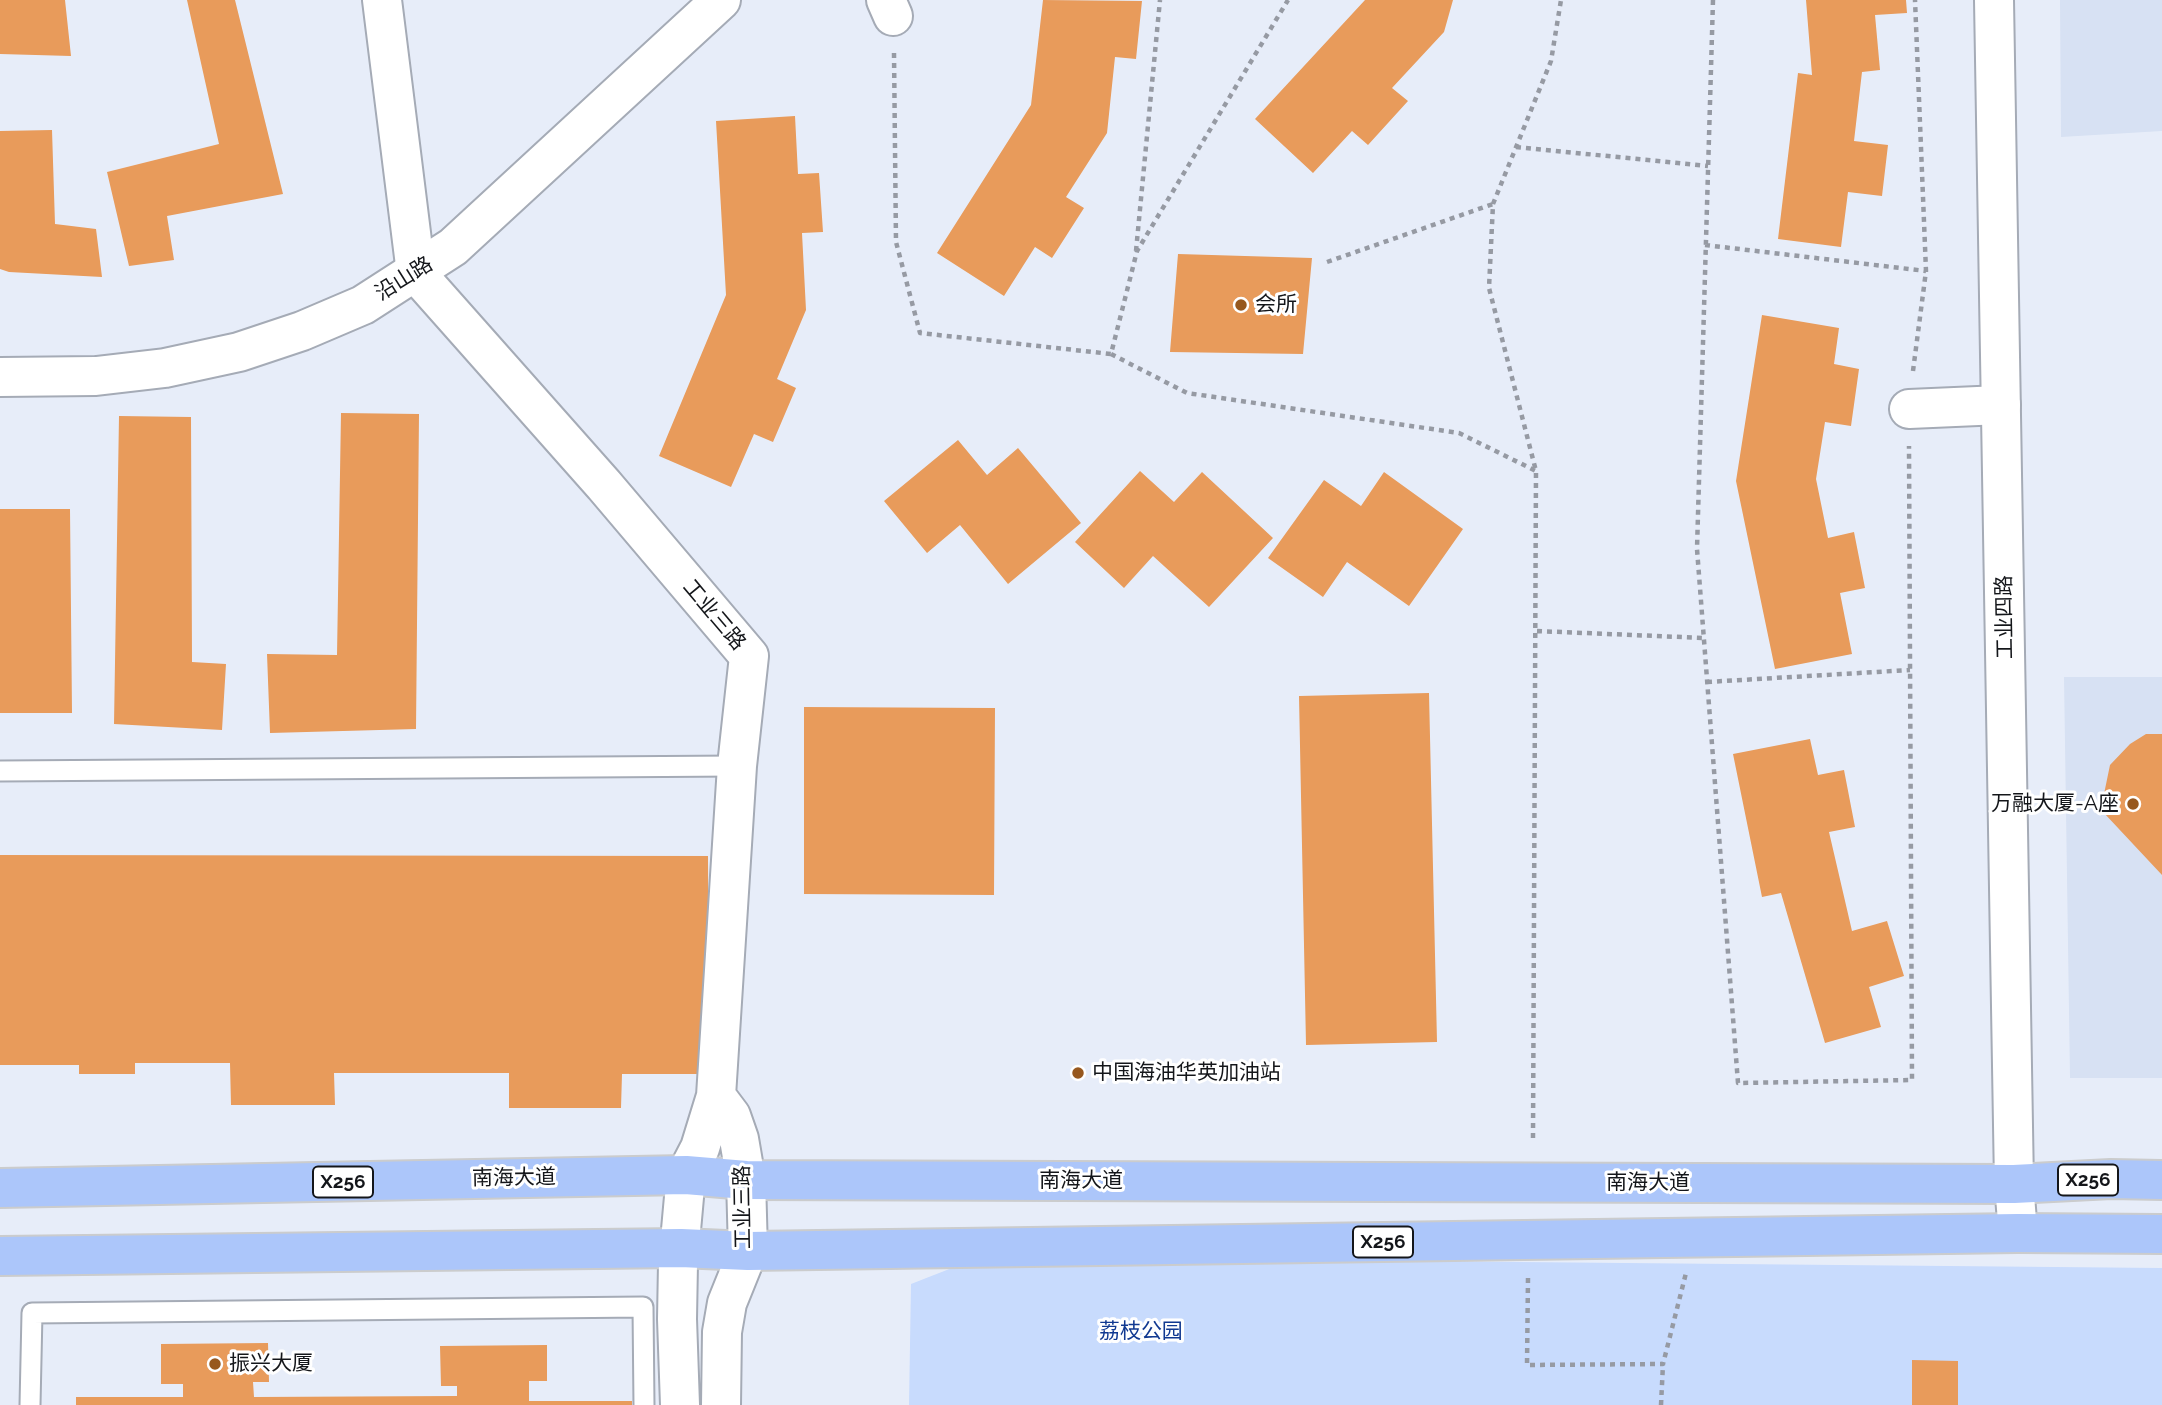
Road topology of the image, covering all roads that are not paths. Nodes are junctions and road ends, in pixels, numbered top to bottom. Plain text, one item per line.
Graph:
1 (382, 0) edge
2 (721, 0) edge
3 (1994, 0) edge
4 (416, 273) junction
5 (0, 377) edge
6 (2001, 405) junction
7 (1909, 409) road end
8 (737, 766) junction
9 (0, 771) edge
10 (716, 1096) junction
11 (686, 1175) junction
12 (746, 1180) junction
13 (2162, 1180) edge
14 (2014, 1184) junction
15 (0, 1188) edge
16 (2018, 1233) junction
17 (2162, 1234) edge
18 (681, 1248) junction
19 (748, 1251) junction
20 (0, 1256) edge
21 (30, 1405) edge
22 (644, 1405) edge
23 (680, 1405) edge
24 (721, 1405) edge

1 - 4 street
2 - 4 street, 沿山路
3 - 6 street, 工业四路
4 - 5 street, 沿山路
4 - 8 street, 工业三路
6 - 7 street
6 - 14 street, 工业四路
8 - 9 lane
8 - 10 street, 工业三路
10 - 11 street, 工业三路
10 - 12 street, 工业三路
11 - 12 main road, 南海大道 / X256
11 - 15 main road, 南海大道 / X256
11 - 18 street, 工业三路
12 - 14 main road, 南海大道 / X256
12 - 19 street, 工业三路
13 - 14 main road, 南海大道 / X256
14 - 16 street, 工业四路
16 - 17 main road, X256
16 - 19 main road, X256
18 - 19 main road, X256
18 - 20 main road, X256
18 - 23 street, 工业三路
19 - 24 street, 工业三路
21 - 22 lane

